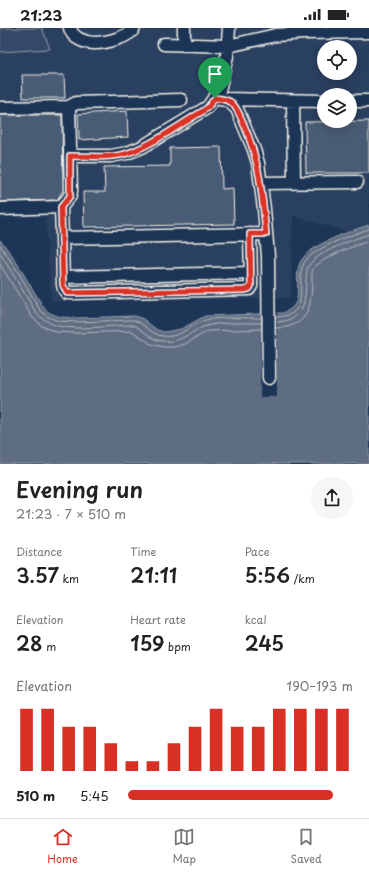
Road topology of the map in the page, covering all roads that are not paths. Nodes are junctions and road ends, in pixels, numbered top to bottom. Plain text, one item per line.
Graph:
1 (70, 28) edge
2 (134, 28) edge
3 (184, 28) edge
4 (229, 28) edge
5 (369, 32) edge
6 (164, 44) dead end
7 (184, 45) junction
8 (228, 46) junction
9 (219, 98) junction
10 (181, 100) dead end
11 (293, 101) junction
12 (317, 101) edge
13 (357, 101) edge
14 (369, 101) edge
15 (69, 107) junction
16 (0, 108) edge
17 (70, 156) junction
18 (294, 182) junction
19 (357, 182) dead end
20 (261, 183) junction
21 (61, 207) junction
22 (0, 209) edge
23 (250, 234) junction
24 (266, 234) junction
25 (62, 238) junction
26 (251, 273) junction
27 (63, 277) junction
28 (269, 378) dead end

1 - 2 lane
3 - 7 lane
4 - 8 lane
5 - 8 lane
6 - 7 lane
7 - 8 lane
8 - 9 lane
9 - 11 lane
9 - 17 lane
9 - 20 lane
10 - 15 lane
11 - 12 lane
11 - 18 lane
13 - 14 lane
15 - 16 lane
15 - 17 lane
17 - 21 lane
18 - 19 lane
18 - 20 lane
20 - 24 lane
21 - 22 lane
21 - 25 lane
23 - 24 lane
23 - 25 lane
23 - 26 lane
24 - 28 lane
25 - 27 lane
26 - 27 lane
26 - 27 lane

